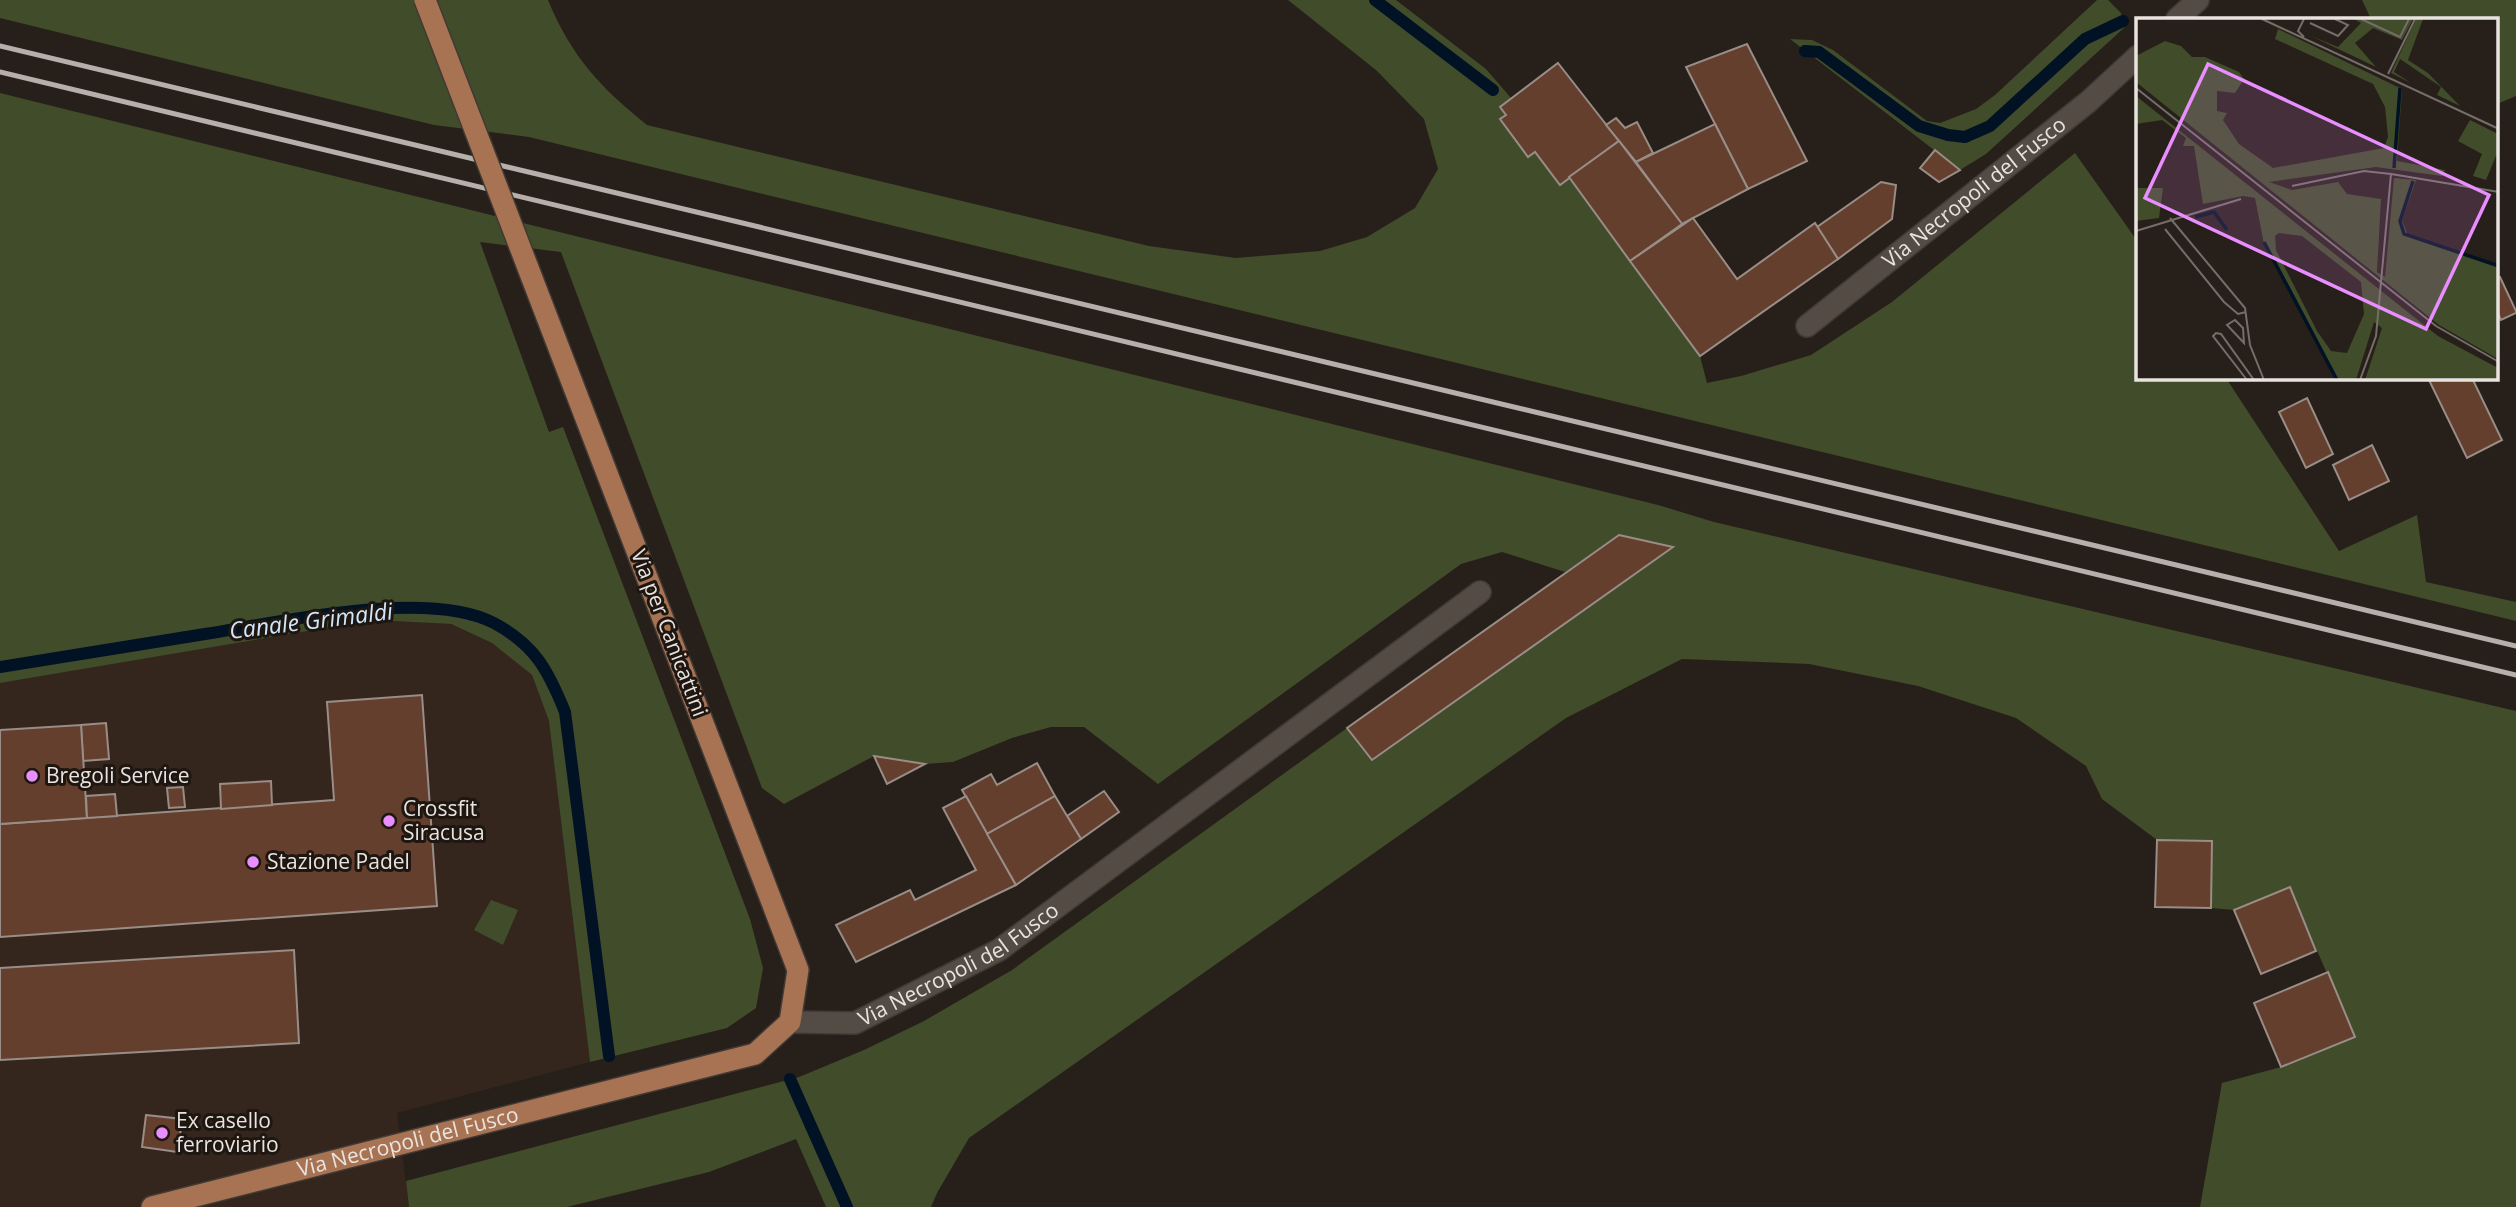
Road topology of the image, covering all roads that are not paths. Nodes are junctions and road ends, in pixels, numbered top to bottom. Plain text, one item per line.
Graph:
1 (425, 0) edge
2 (2198, 0) edge
3 (2178, 18) edge
4 (2136, 58) edge
5 (1807, 326) dead end
6 (1480, 592) dead end
7 (790, 1022) junction
8 (152, 1207) edge

1 - 7 main road, Via per Canicattini, bridge
2 - 3 street
4 - 5 street, Via Necropoli del Fusco
6 - 7 street, Via Necropoli del Fusco
7 - 8 main road, Via Necropoli del Fusco

